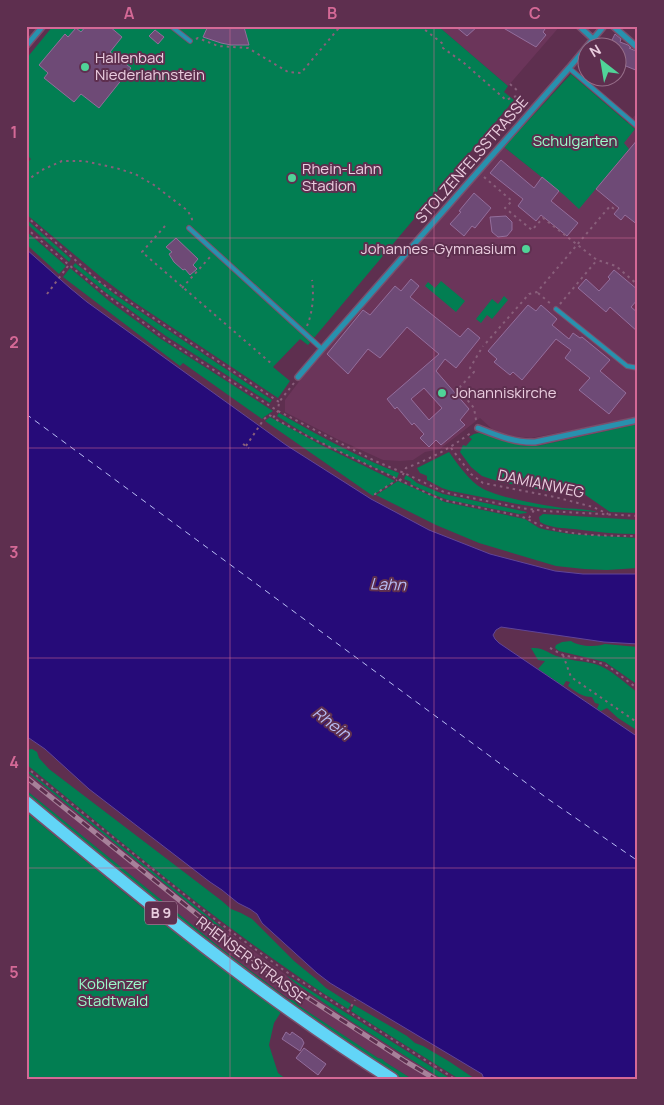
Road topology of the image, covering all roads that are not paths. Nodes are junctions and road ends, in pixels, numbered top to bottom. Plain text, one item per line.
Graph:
1 (43, 26) edge
2 (171, 26) edge
3 (579, 26) edge
4 (604, 26) edge
5 (612, 26) edge
6 (592, 38) edge
7 (594, 38) edge
8 (190, 41) road end
9 (26, 46) edge
10 (638, 48) edge
11 (576, 60) edge
12 (569, 68) junction
13 (638, 127) edge
14 (191, 230) road end
15 (556, 309) road end
16 (322, 349) junction
17 (638, 368) edge
18 (298, 377) road end
19 (638, 420) edge
20 (478, 428) road end
21 (26, 802) edge
22 (392, 1079) edge

1 - 9 street
2 - 8 lane
3 - 6 street
4 - 7 street, STOLZENFELSSTRASSE
5 - 10 street
11 - 12 street, STOLZENFELSSTRASSE
12 - 13 lane
12 - 16 street, STOLZENFELSSTRASSE
14 - 16 lane
15 - 17 lane
16 - 18 street, STOLZENFELSSTRASSE
19 - 20 street
21 - 22 main road, RHENSER STRASSE / B 9

